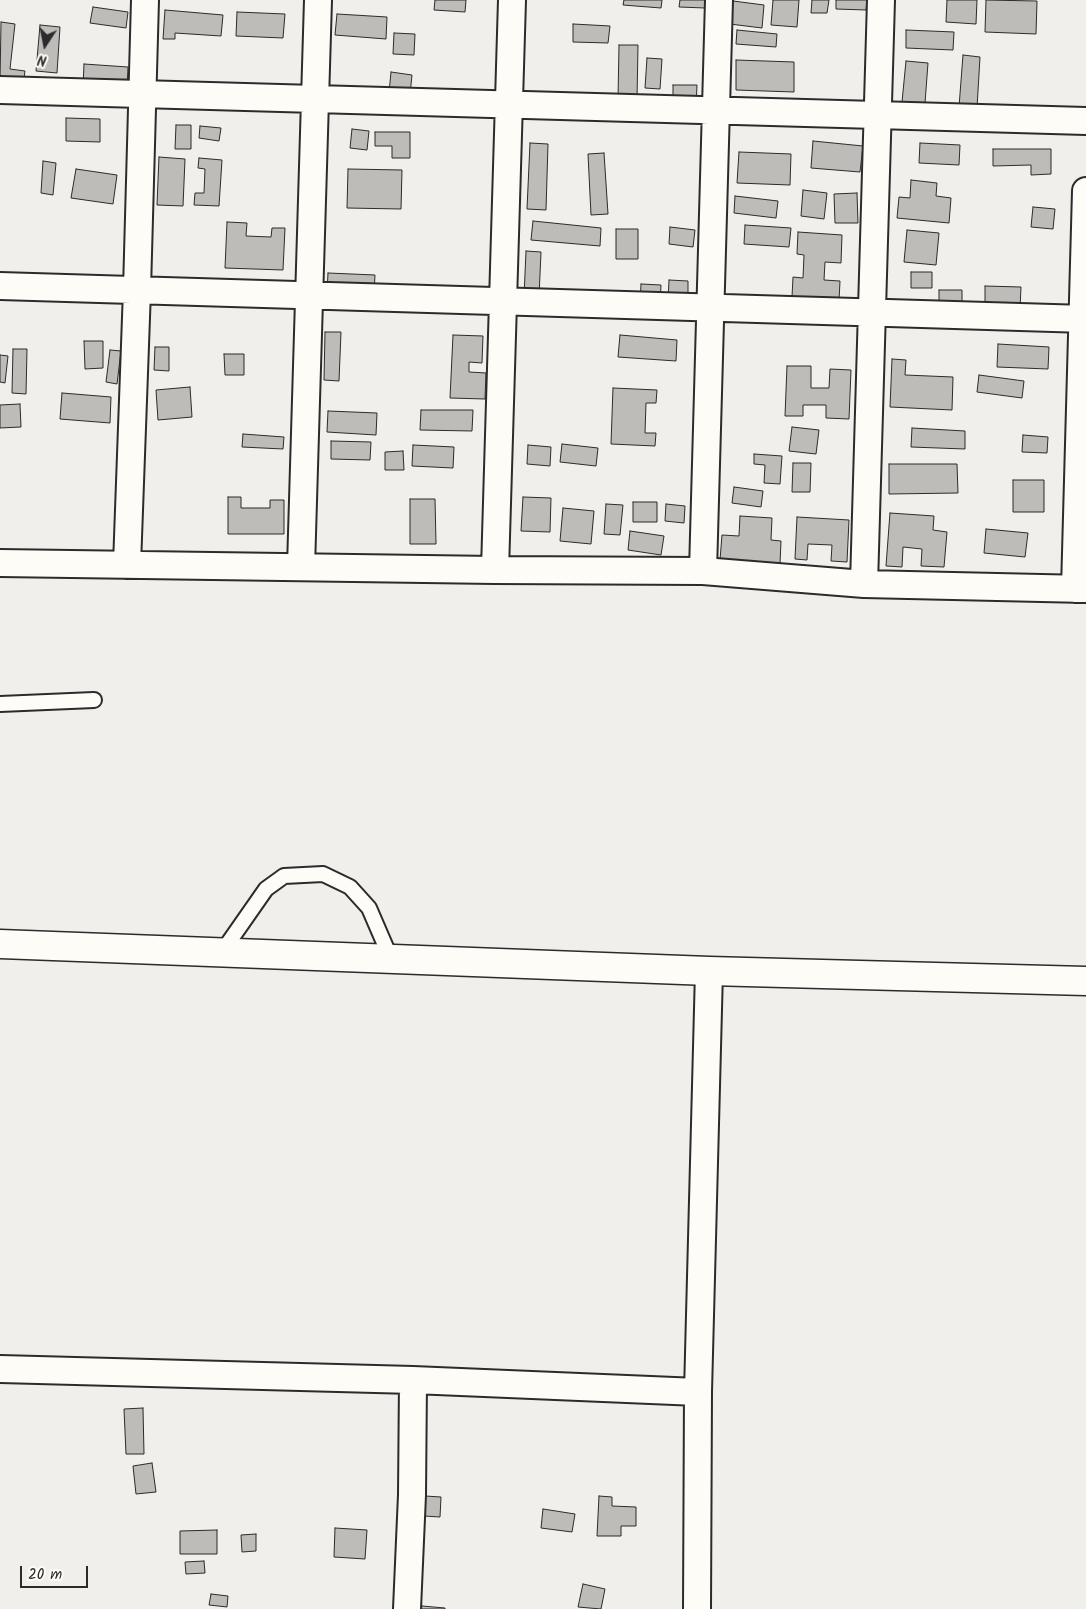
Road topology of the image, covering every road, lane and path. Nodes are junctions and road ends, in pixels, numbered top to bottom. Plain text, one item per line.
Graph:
1 (145, 0) edge
2 (318, 0) edge
3 (512, 0) edge
4 (719, 0) edge
5 (881, 0) edge
6 (0, 90) edge
7 (142, 94) junction
8 (315, 99) junction
9 (508, 105) junction
10 (716, 111) junction
11 (877, 116) junction
12 (1086, 121) edge
13 (1086, 191) edge
14 (0, 286) edge
15 (137, 290) junction
16 (310, 295) junction
17 (504, 301) junction
18 (711, 307) junction
19 (872, 312) junction
20 (1084, 319) edge
21 (0, 563) edge
22 (127, 565) junction
23 (301, 567) junction
24 (495, 570) junction
25 (702, 571) junction
26 (864, 584) junction
27 (1080, 589) edge
28 (94, 700) dead end
29 (0, 704) edge
30 (0, 944) edge
31 (222, 952) junction
32 (392, 959) junction
33 (709, 971) junction
34 (1086, 981) edge
35 (0, 1370) edge
36 (413, 1380) junction
37 (698, 1392) junction
38 (407, 1609) edge
39 (697, 1609) edge

1 - 7 street
2 - 8 street
3 - 9 street
4 - 10 street
5 - 11 street
6 - 7 street
7 - 8 street
7 - 15 street
8 - 9 street
8 - 16 street
9 - 10 street
9 - 17 street
10 - 11 street
10 - 18 street
11 - 12 street
11 - 19 street
13 - 20 street
14 - 15 street
15 - 16 street
15 - 22 street
16 - 17 street
16 - 23 street
17 - 18 street
17 - 24 street
18 - 19 street
18 - 25 street
19 - 20 street
19 - 26 street
20 - 27 street
21 - 22 street
22 - 23 street
23 - 24 street
24 - 25 street
25 - 26 street
26 - 27 street
28 - 29 lane
30 - 31 highway
31 - 32 highway
31 - 32 lane
32 - 33 highway
33 - 34 highway
33 - 37 street
35 - 36 street
36 - 37 street
36 - 38 street
37 - 39 street

